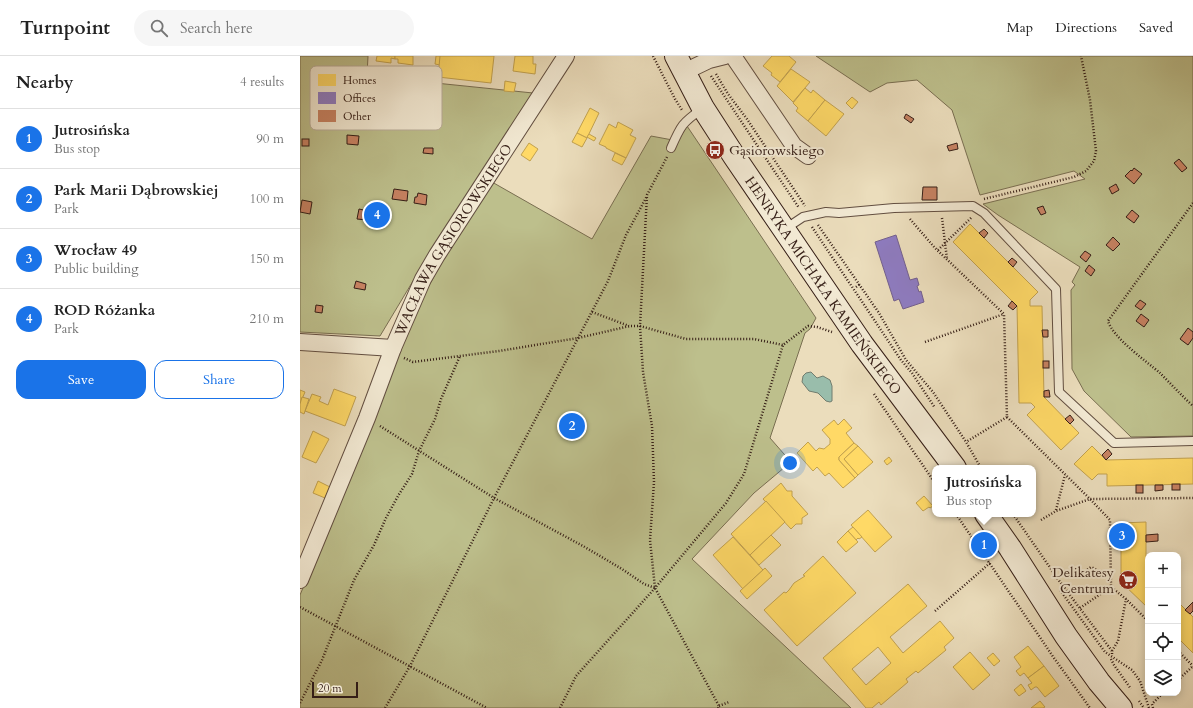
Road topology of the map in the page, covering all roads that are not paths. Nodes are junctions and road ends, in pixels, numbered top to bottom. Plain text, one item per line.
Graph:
1 (566, 56) edge
2 (725, 56) edge
3 (733, 56) edge
4 (680, 64) edge
5 (703, 108) junction
6 (671, 148) road end
7 (808, 156) dead end
8 (784, 230) junction
9 (300, 342) edge
10 (392, 351) junction
11 (1193, 442) edge
12 (953, 465) edge
13 (988, 517) edge
14 (300, 580) edge
15 (1118, 707) edge

1 - 10 street, WACŁAWA GĄSIOROWSKIEGO
2 - 4 street
3 - 7 street
4 - 5 street, HENRYKA MICHAŁA KAMIEŃSKIEGO
5 - 6 lane
5 - 8 street, HENRYKA MICHAŁA KAMIEŃSKIEGO
8 - 11 lane
8 - 12 street, HENRYKA MICHAŁA KAMIEŃSKIEGO
9 - 10 street, WACŁAWA GĄSIOROWSKIEGO
10 - 14 street
13 - 15 street

